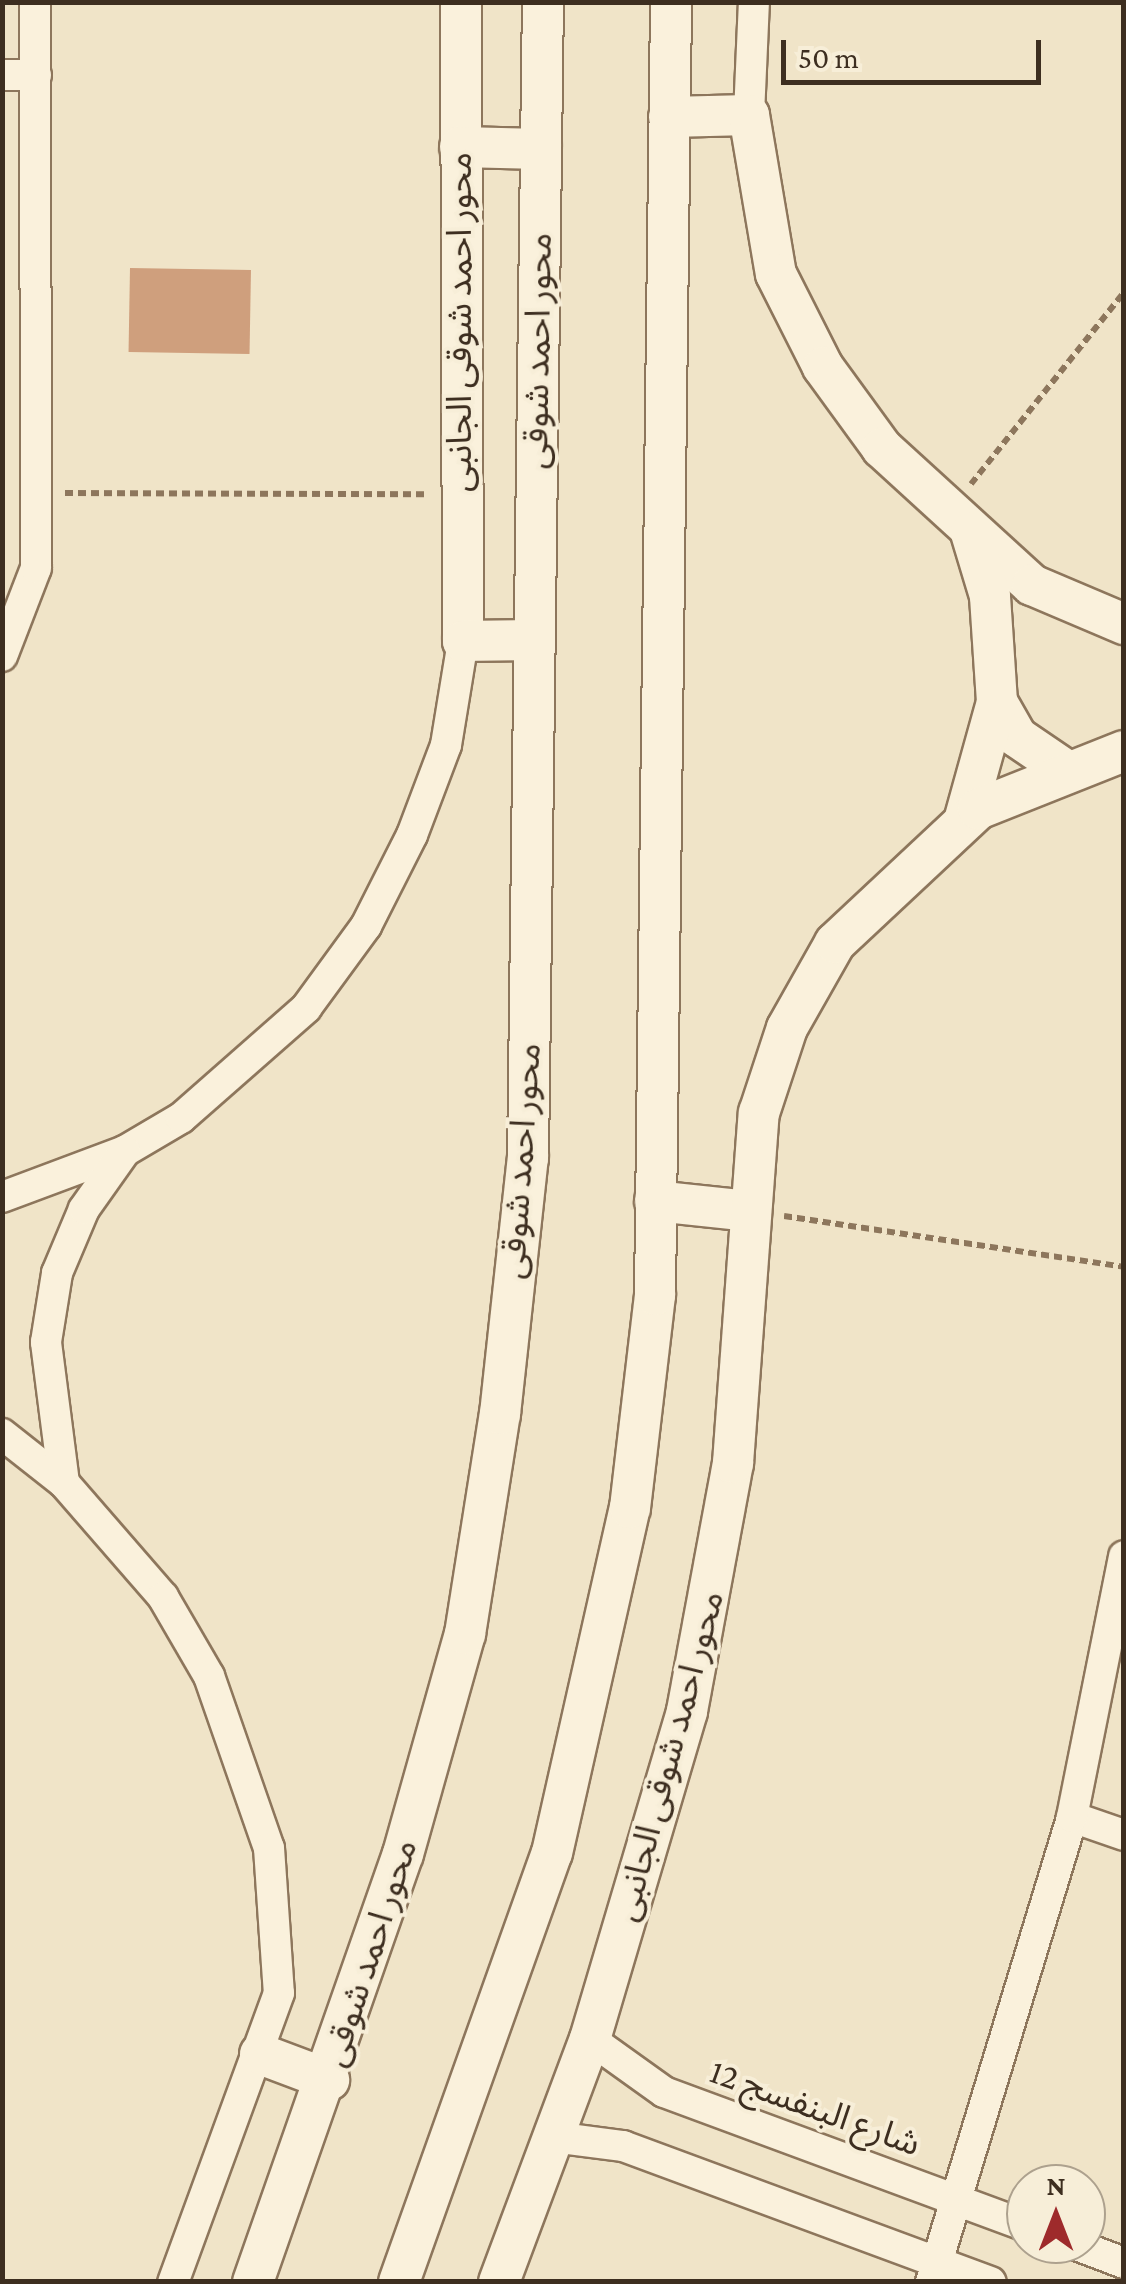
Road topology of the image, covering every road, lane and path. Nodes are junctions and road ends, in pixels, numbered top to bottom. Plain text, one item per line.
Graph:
1 (35, 2) edge
2 (461, 2) edge
3 (543, 2) edge
4 (671, 2) edge
5 (754, 2) edge
6 (2, 75) edge
7 (36, 75) junction
8 (749, 115) junction
9 (669, 117) junction
10 (460, 147) junction
11 (542, 148) junction
12 (1124, 292) edge
13 (39, 492) junction
14 (458, 494) junction
15 (959, 522) junction
16 (1032, 584) junction
17 (1124, 624) edge
18 (994, 630) junction
19 (532, 640) junction
20 (463, 641) junction
21 (2, 656) edge
22 (996, 702) junction
23 (1124, 751) edge
24 (1067, 771) junction
25 (964, 821) junction
26 (125, 1152) junction
27 (2, 1198) edge
28 (655, 1201) junction
29 (750, 1211) junction
30 (1124, 1266) edge
31 (2, 1434) edge
32 (64, 1483) junction
33 (1124, 1556) edge
34 (1072, 1818) junction
35 (1124, 1835) edge
36 (590, 2039) junction
37 (260, 2054) junction
38 (329, 2080) junction
39 (554, 2137) junction
40 (959, 2200) junction
41 (1006, 2218) edge
42 (935, 2272) edge
43 (174, 2282) edge
44 (253, 2282) edge
45 (399, 2282) edge
46 (499, 2282) edge
47 (991, 2282) edge

1 - 7 street
2 - 10 main road, محور احمد شوقى الجانبى
3 - 11 main road, محور احمد شوقى
4 - 9 main road
5 - 8 street
6 - 7 street
7 - 13 street
8 - 9 main road
8 - 15 main road
9 - 28 main road
10 - 11 main road
10 - 14 main road, محور احمد شوقى الجانبى
11 - 19 main road, محور احمد شوقى
12 - 15 path
13 - 14 path
13 - 21 street
14 - 20 main road, محور احمد شوقى الجانبى
15 - 16 main road
15 - 18 main road
16 - 17 main road
16 - 18 main road
18 - 22 main road
19 - 20 main road
19 - 38 main road, محور احمد شوقى
20 - 26 street
22 - 24 main road
22 - 25 main road
23 - 24 main road
24 - 25 main road
25 - 29 main road, محور احمد شوقى الجانبى
26 - 27 street
26 - 32 street
28 - 29 main road
28 - 45 main road
29 - 30 path
29 - 36 main road, محور احمد شوقى الجانبى
31 - 32 street
32 - 37 street
33 - 34 street
34 - 35 street
34 - 40 street
36 - 39 main road, محور احمد شوقى الجانبى
36 - 40 street, شارع البنفسج 12
37 - 38 main road
37 - 43 street
38 - 44 main road, محور احمد شوقى
39 - 42 street
39 - 46 main road, محور احمد شوقى الجانبى
40 - 41 street, شارع البنفسج 12
40 - 42 street
42 - 47 street

